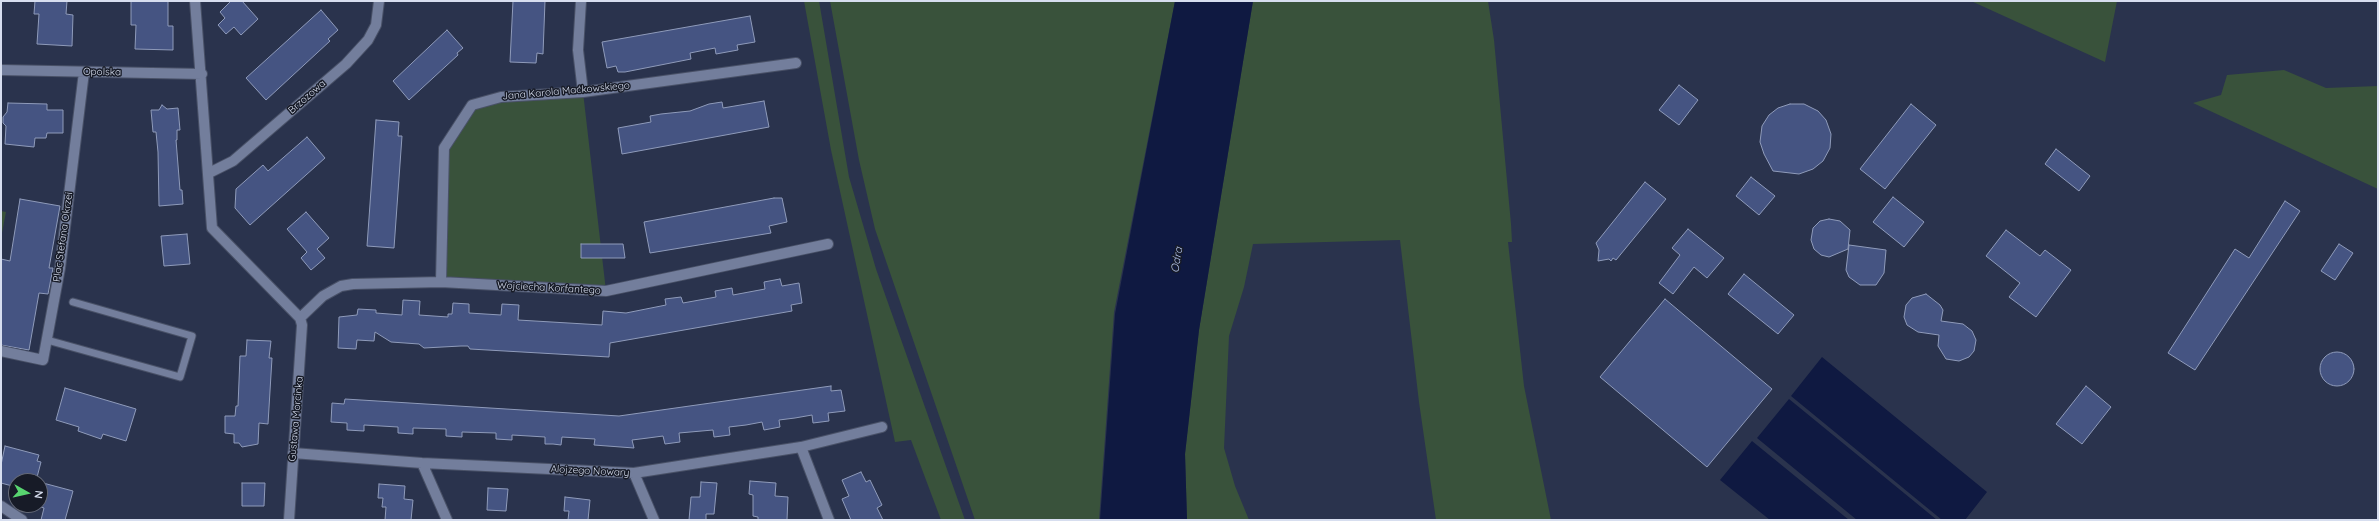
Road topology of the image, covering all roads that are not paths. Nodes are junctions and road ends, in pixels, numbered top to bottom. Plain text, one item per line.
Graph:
1 (195, 1) edge
2 (379, 1) edge
3 (581, 1) edge
4 (796, 63) dead end
5 (1, 70) edge
6 (84, 72) junction
7 (202, 74) junction
8 (583, 92) junction
9 (210, 173) junction
10 (828, 244) dead end
11 (441, 282) junction
12 (73, 302) dead end
13 (300, 318) junction
14 (47, 340) junction
15 (1, 352) edge
16 (882, 427) dead end
17 (801, 447) junction
18 (293, 453) junction
19 (422, 463) junction
20 (634, 473) junction
21 (1, 506) edge
22 (22, 520) edge
23 (289, 520) edge
24 (447, 520) edge
25 (654, 520) edge
26 (829, 520) edge

1 - 7 street
2 - 9 street, Brzozowa
3 - 8 street
4 - 8 street, Jana Karola Maćkowskiego
5 - 6 street, Opolska
6 - 7 street, Opolska
6 - 14 street, Plac Stefana Okrzei
7 - 9 street
8 - 11 street, Jana Karola Maćkowskiego
9 - 13 street
10 - 11 street, Wojciecha Korfantego
11 - 13 street, Wojciecha Korfantego
12 - 14 lane
13 - 18 street, Gustawa Morcinka
14 - 15 street, Plac Stefana Okrzei
16 - 17 street, Alojzego Nowary
17 - 20 street, Alojzego Nowary
17 - 26 street
18 - 19 street, Alojzego Nowary
18 - 23 street, Gustawa Morcinka
19 - 20 street, Alojzego Nowary
19 - 24 street
20 - 25 street
21 - 22 street

